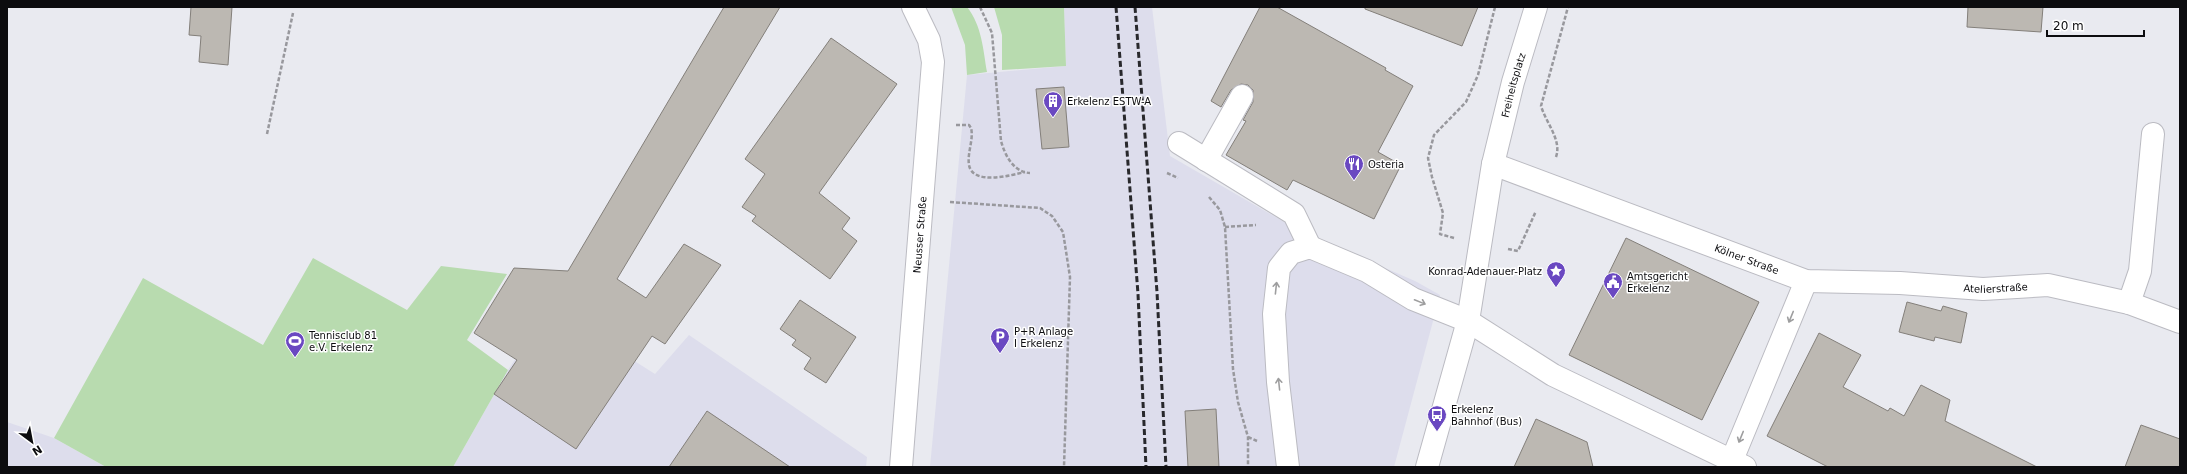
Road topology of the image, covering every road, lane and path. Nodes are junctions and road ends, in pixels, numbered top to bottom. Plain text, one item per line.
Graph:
1 (913, 7) edge
2 (980, 7) edge
3 (1536, 7) edge
4 (293, 13) dead end
5 (1242, 96) dead end
6 (267, 134) dead end
7 (2153, 134) dead end
8 (971, 142) dead end
9 (1179, 143) dead end
10 (1206, 160) junction
11 (1493, 164) junction
12 (1025, 172) junction
13 (1030, 173) dead end
14 (1167, 173) dead end
15 (1184, 181) dead end
16 (1203, 192) dead end
17 (923, 200) junction
18 (1261, 225) dead end
19 (1225, 227) junction
20 (1310, 246) junction
21 (1806, 281) junction
22 (2129, 303) junction
23 (1468, 321) junction
24 (2180, 322) edge
25 (1738, 464) edge
26 (901, 467) edge
27 (1064, 467) edge
28 (1248, 467) edge
29 (1288, 467) edge
30 (1427, 467) edge

1 - 17 street, Neusser Straße
2 - 12 path
3 - 11 street, Freiheitsplatz
4 - 6 path
5 - 10 street
7 - 22 street
8 - 12 path
9 - 10 street
10 - 20 street
11 - 21 street, Kölner Straße
11 - 23 street
12 - 13 path
14 - 15 path
16 - 19 path
17 - 26 street, Neusser Straße
17 - 27 path
18 - 19 path
19 - 28 path
20 -> 23 street
29 -> 20 street
21 - 22 street, Atelierstraße
21 -> 25 street
22 - 24 street, Atelierstraße
23 - 25 street
23 - 30 street

